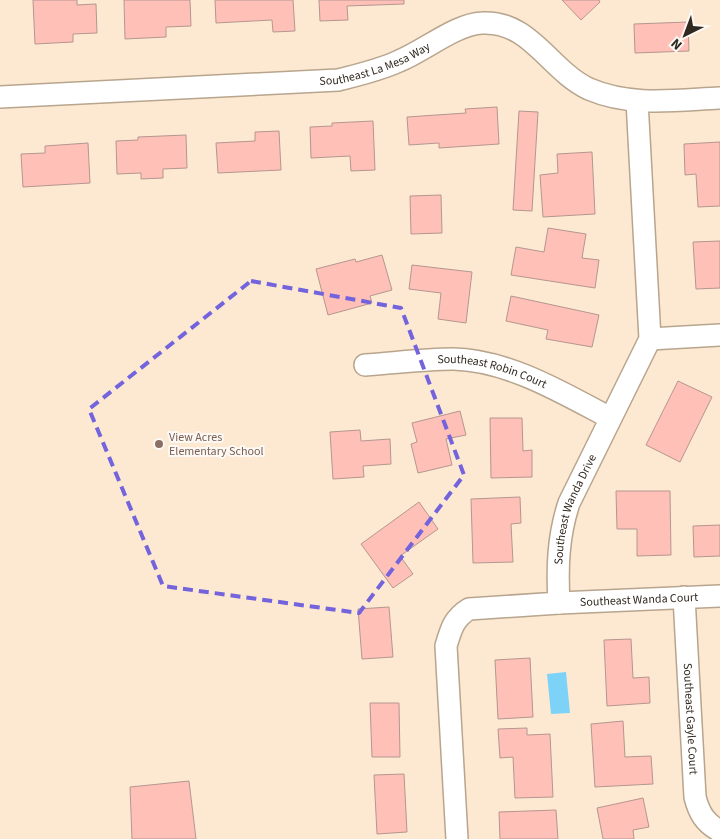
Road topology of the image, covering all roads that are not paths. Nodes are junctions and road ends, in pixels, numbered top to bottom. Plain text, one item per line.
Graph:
1 (0, 97) edge
2 (720, 98) edge
3 (637, 102) junction
4 (720, 335) edge
5 (650, 339) junction
6 (366, 365) dead end
7 (610, 418) junction
8 (720, 596) edge
9 (684, 597) junction
10 (559, 603) junction
11 (720, 831) edge
12 (457, 839) edge

1 - 3 street, Southeast La Mesa Way
2 - 3 street, Southeast La Mesa Way
3 - 5 street, Southeast Wanda Drive
4 - 5 street
5 - 7 street, Southeast Wanda Drive
6 - 7 street, Southeast Robin Court
7 - 10 street, Southeast Wanda Drive
8 - 9 street, Southeast Wanda Court
9 - 10 street, Southeast Wanda Court
9 - 11 street, Southeast Gayle Court
10 - 12 street

